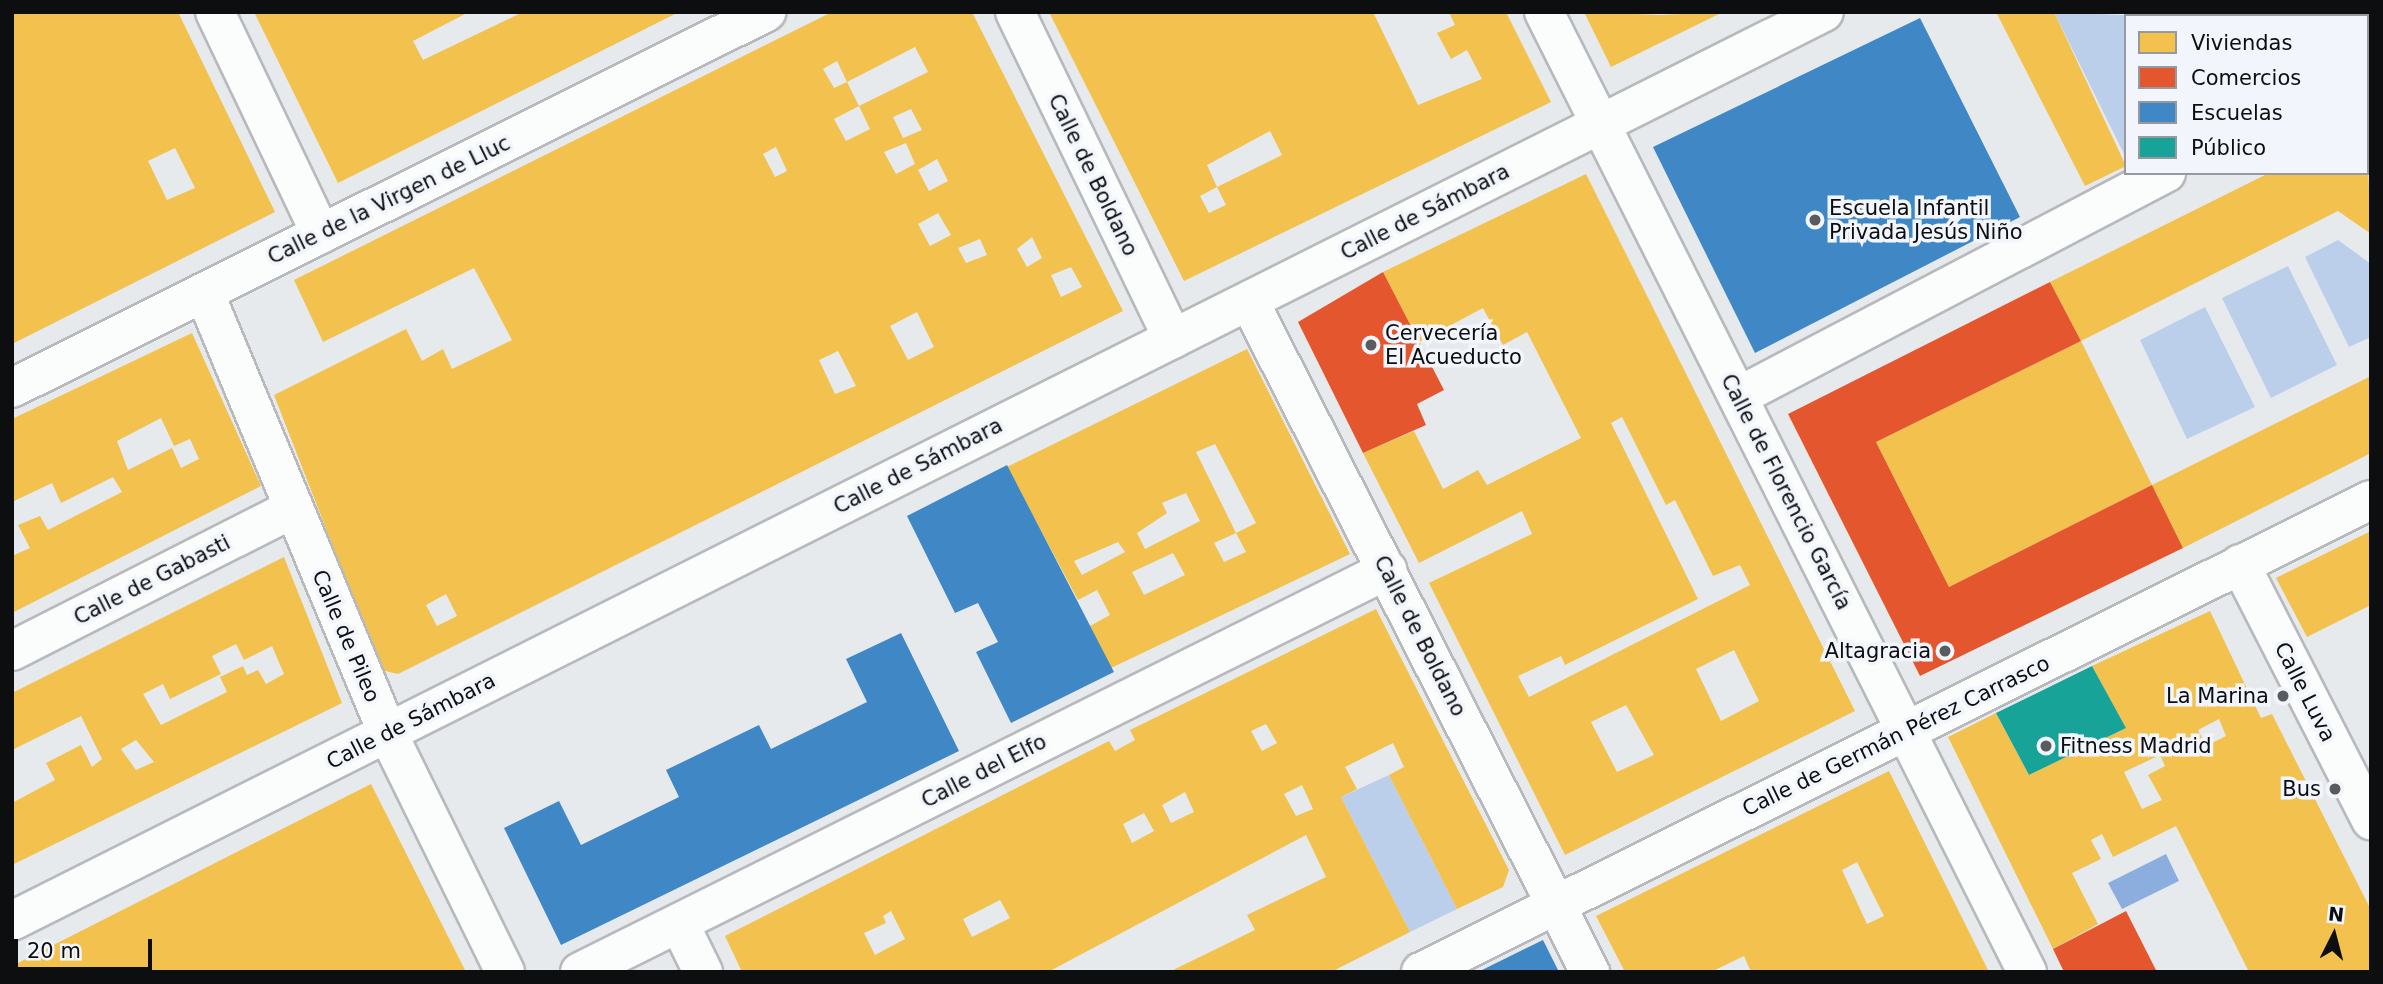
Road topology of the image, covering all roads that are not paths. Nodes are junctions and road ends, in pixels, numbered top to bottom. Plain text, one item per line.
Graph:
1 (215, 12) edge
2 (766, 12) edge
3 (1015, 12) edge
4 (1544, 12) edge
5 (1819, 13) edge
6 (1601, 124) junction
7 (2162, 175) edge
8 (321, 234) junction
9 (204, 292) junction
10 (1249, 300) junction
11 (1172, 339) junction
12 (12, 388) edge
13 (1739, 396) junction
14 (2371, 500) edge
15 (292, 509) junction
16 (2240, 564) junction
17 (1387, 570) junction
18 (12, 651) edge
19 (1906, 731) junction
20 (387, 733) junction
21 (2371, 820) edge
22 (1556, 904) junction
23 (12, 921) edge
24 (679, 923) junction
25 (505, 972) edge
26 (580, 972) edge
27 (703, 972) edge
28 (1421, 972) edge
29 (1590, 972) edge
30 (2028, 972) edge

1 - 8 street
2 - 8 street, Calle de la Virgen de Lluc
3 - 11 street, Calle de Boldano
4 - 6 street, Calle de Florencio García
5 - 6 street, Calle de Sámbara
6 - 10 street, Calle de Sámbara
6 - 13 street, Calle de Florencio García
7 - 13 street
8 - 9 street, Calle de la Virgen de Lluc
9 - 12 street, Calle de la Virgen de Lluc
9 - 15 street, Calle de Pileo
10 - 11 street, Calle de Sámbara
10 - 17 street, Calle de Boldano
11 - 20 street, Calle de Sámbara
13 - 19 street, Calle de Florencio García
14 - 16 street, Calle de Germán Pérez Carrasco
15 - 18 street, Calle de Gabasti
15 - 20 street, Calle de Pileo
16 - 19 street, Calle de Germán Pérez Carrasco
16 - 21 street, Calle Luva
17 - 22 street, Calle de Boldano
17 - 24 street, Calle del Elfo
19 - 22 street, Calle de Germán Pérez Carrasco
19 - 30 street, Calle de Florencio García
20 - 23 street, Calle de Sámbara
20 - 25 street, Calle de Pileo
22 - 28 street, Calle de Germán Pérez Carrasco
22 - 29 street, Calle de Boldano
24 - 26 street, Calle del Elfo
24 - 27 street

